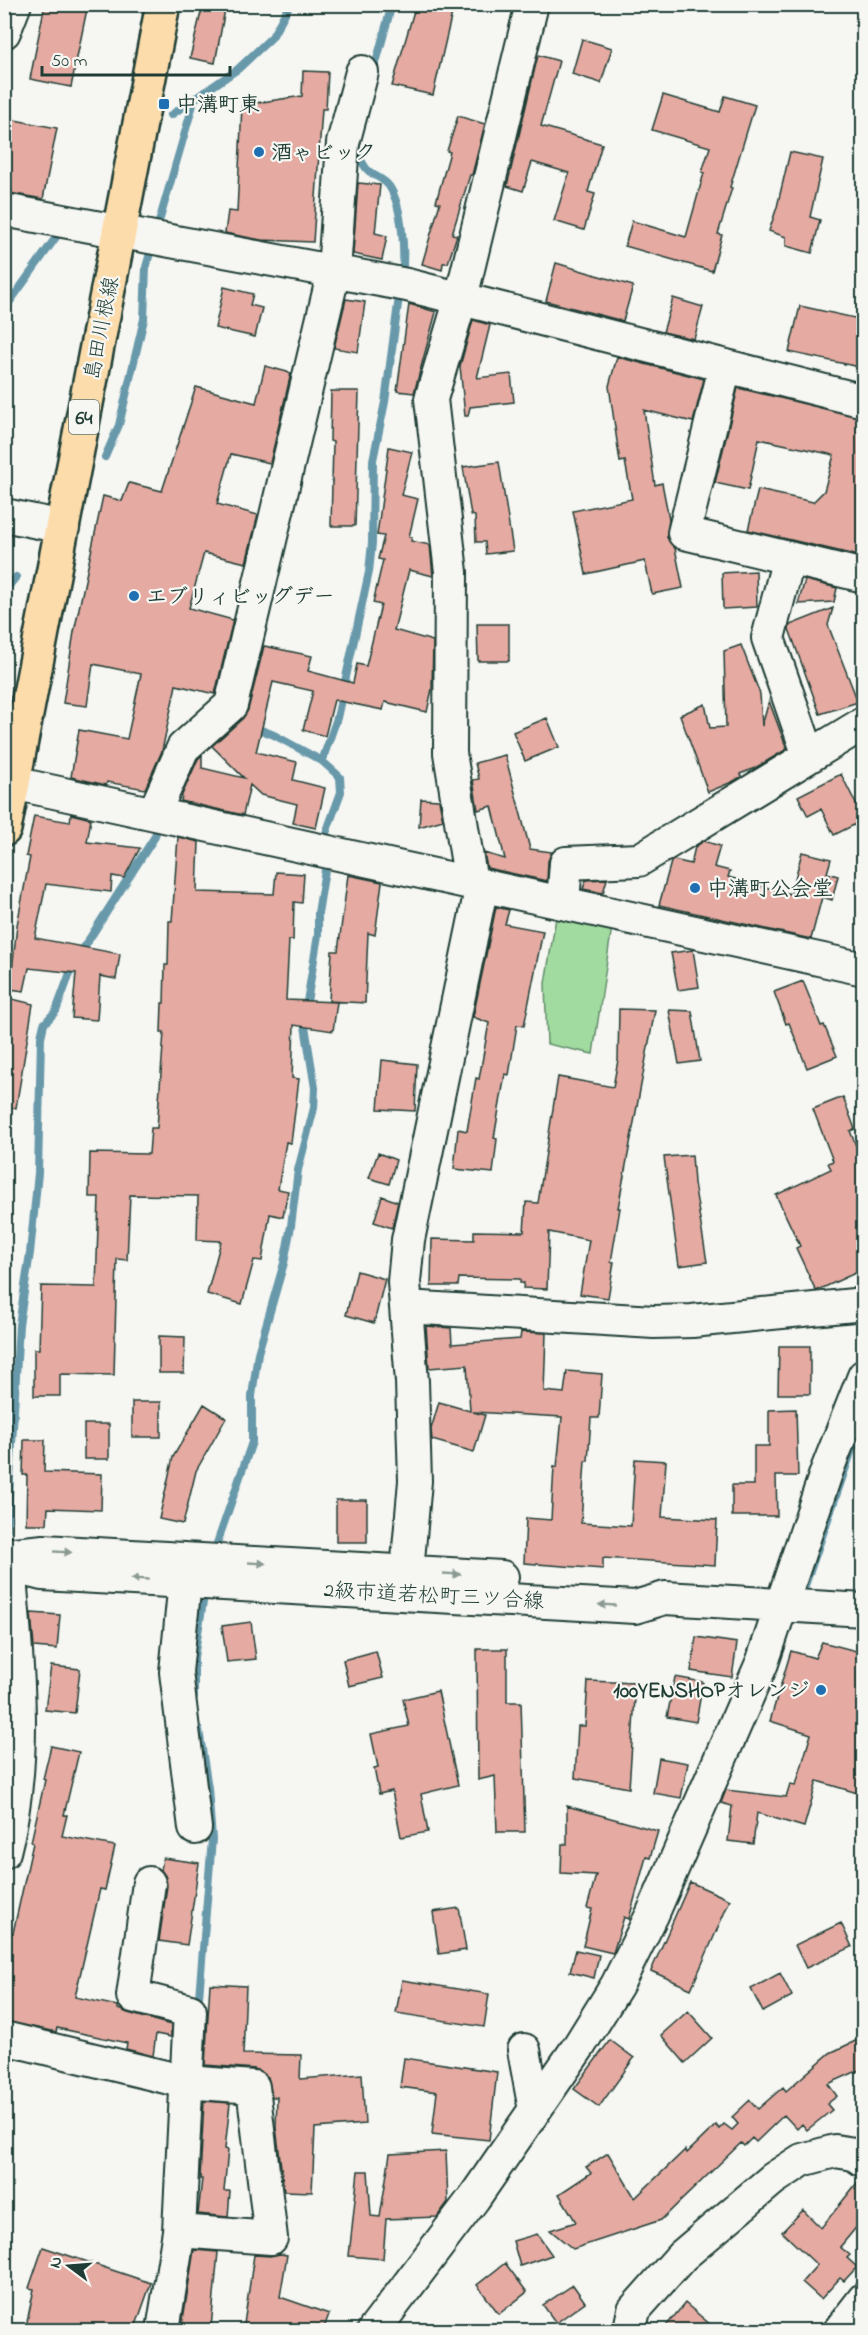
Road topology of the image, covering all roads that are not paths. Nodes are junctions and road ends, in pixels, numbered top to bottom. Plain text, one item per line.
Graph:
1 (15, 4) edge
2 (164, 4) edge
3 (532, 4) edge
4 (4, 32) edge
5 (362, 72) dead end
6 (4, 210) edge
7 (146, 236) junction
8 (334, 271) junction
9 (461, 298) junction
10 (725, 366) junction
11 (864, 401) edge
12 (4, 515) edge
13 (63, 526) junction
14 (789, 558) junction
15 (864, 576) edge
16 (864, 723) edge
17 (809, 756) junction
18 (9, 782) edge
19 (154, 813) junction
20 (4, 829) edge
21 (476, 884) junction
22 (563, 903) junction
23 (864, 969) edge
24 (864, 1304) edge
25 (406, 1307) junction
26 (864, 1376) edge
27 (6, 1562) edge
28 (185, 1581) junction
29 (406, 1583) junction
30 (782, 1605) junction
31 (864, 1610) edge
32 (195, 1828) dead end
33 (4, 1852) edge
34 (149, 1883) dead end
35 (4, 2038) edge
36 (524, 2050) dead end
37 (186, 2082) junction
38 (535, 2110) junction
39 (864, 2161) edge
40 (179, 2231) junction
41 (864, 2299) edge
42 (162, 2331) edge
43 (374, 2331) edge
44 (634, 2331) edge
45 (840, 2331) edge

1 - 4 street
2 - 7 main road, 島田川根線 / 64
3 - 9 street
5 - 8 street
6 - 7 street
7 - 8 street
7 - 13 main road, 島田川根線 / 64
8 - 9 street
8 - 19 street
9 - 10 street
9 - 21 street
10 - 11 street
10 - 14 street
12 - 13 street
13 - 18 main road, 島田川根線 / 64
14 - 15 street
14 - 17 street
16 - 17 street
17 - 22 street
18 - 19 street
18 - 20 main road, 島田川根線 / 64
19 - 21 street
21 - 22 street
21 - 25 street
22 - 23 street
24 - 25 street
25 - 29 street
26 - 30 street
28 -> 27 street, 2級市道若松町三ツ合線
27 -> 29 street
27 - 33 street
28 - 29 street, 2級市道若松町三ツ合線
28 - 32 street
29 - 30 street, 2級市道若松町三ツ合線
30 - 31 street, 2級市道若松町三ツ合線
30 - 38 street
34 - 37 street
35 - 37 street
36 - 38 street
37 - 40 street
37 - 40 street
38 - 43 street
39 - 44 street
40 - 42 street
41 - 45 street

